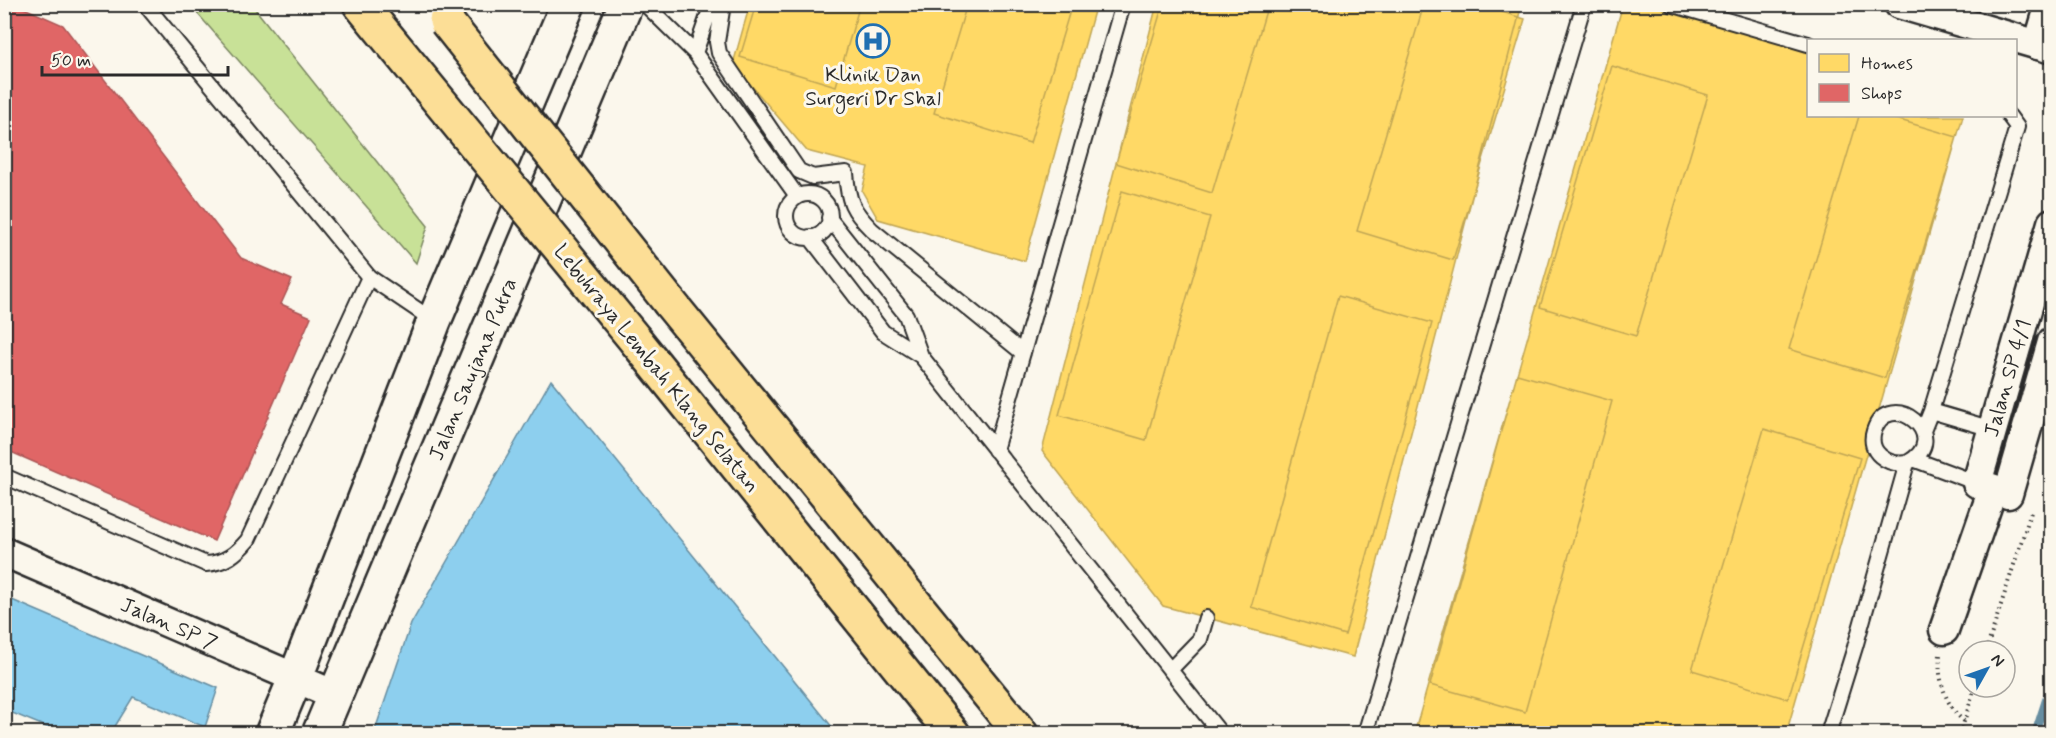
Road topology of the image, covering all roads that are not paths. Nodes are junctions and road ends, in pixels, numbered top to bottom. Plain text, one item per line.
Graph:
1 (145, 4) edge
2 (360, 4) edge
3 (568, 4) edge
4 (626, 4) edge
5 (645, 4) edge
6 (712, 4) edge
7 (723, 4) edge
8 (1124, 4) edge
9 (1584, 4) edge
10 (1671, 4) edge
11 (1899, 4) edge
12 (2050, 4) edge
13 (440, 13) edge
14 (1807, 43) edge
15 (2045, 47) edge
16 (695, 53) junction
17 (2010, 117) edge
18 (797, 196) junction
19 (829, 218) junction
20 (2052, 223) edge
21 (810, 237) junction
22 (369, 277) junction
23 (434, 321) junction
24 (2052, 342) edge
25 (1023, 353) junction
26 (921, 357) junction
27 (1930, 411) junction
28 (1992, 429) junction
29 (1923, 431) junction
30 (995, 450) junction
31 (1910, 461) junction
32 (4, 476) edge
33 (1985, 486) junction
34 (4, 552) edge
35 (1206, 618) dead end
36 (1944, 630) road end
37 (1170, 670) junction
38 (296, 679) junction
39 (335, 695) junction
40 (272, 734) edge
41 (319, 734) edge
42 (953, 734) edge
43 (1021, 734) edge
44 (1221, 734) edge
45 (1365, 734) edge
46 (1828, 734) edge

1 - 22 lane
2 - 42 highway, Lebuhraya Lembah Klang Selatan, bridge
3 - 23 main road
4 - 39 main road, Jalan Saujana Putra
5 - 16 lane
6 - 16 lane
7 - 25 lane
8 - 25 lane
9 - 45 lane
10 - 14 lane
11 - 15 street
12 - 15 street
13 - 43 highway, bridge
16 - 18 lane
17 - 27 lane
18 - 19 lane
18 - 21 lane
19 - 21 lane
19 - 26 lane
20 - 28 street, Jalan SP 4/1
21 - 26 lane
22 - 23 lane
22 - 32 lane
23 - 38 main road
24 - 33 street, Jalan SP 4/1
25 - 30 lane
26 - 30 lane
27 - 28 lane
27 - 29 lane
28 - 33 street, Jalan SP 4/1
29 - 31 lane
29 - 31 lane
30 - 37 lane
31 - 33 lane
31 - 46 lane
33 - 36 street, Jalan SP 4/1
34 - 38 street, Jalan SP 7
35 - 37 lane
37 - 44 lane
38 - 39 street, Jalan SP 7
38 - 40 main road
39 - 41 main road, Jalan Saujana Putra

